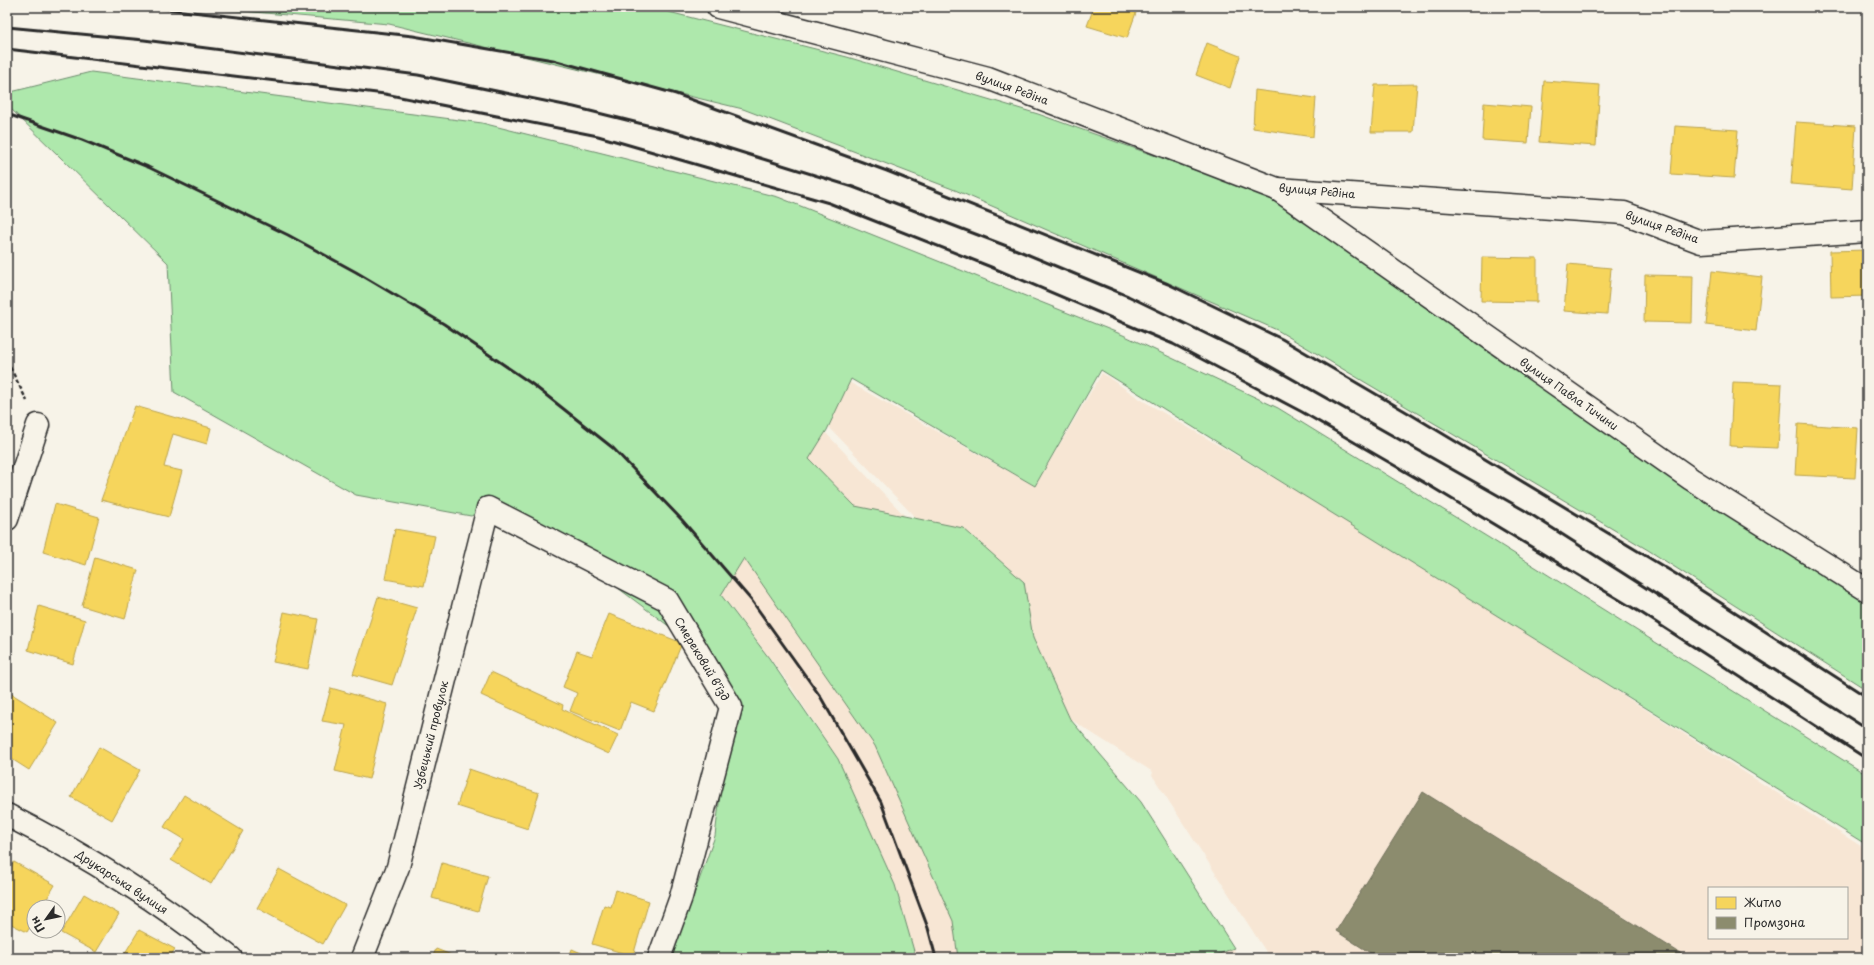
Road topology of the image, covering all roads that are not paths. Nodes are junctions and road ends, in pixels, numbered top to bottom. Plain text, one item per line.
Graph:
1 (718, 7) edge
2 (1277, 189) junction
3 (1867, 230) edge
4 (38, 425) road end
5 (488, 508) joint
6 (7, 519) edge
7 (1867, 590) edge
8 (7, 814) edge
9 (231, 958) edge
10 (362, 958) edge
11 (659, 958) edge

1 - 2 street, вулиця Рєдіна
2 - 3 street, вулиця Рєдіна
2 - 7 street, вулиця Павла Тичини
4 - 6 street
5 - 10 street, Узбецький провулок
5 - 11 street, Смерековий в'їзд
8 - 9 street, Друкарська вулиця

